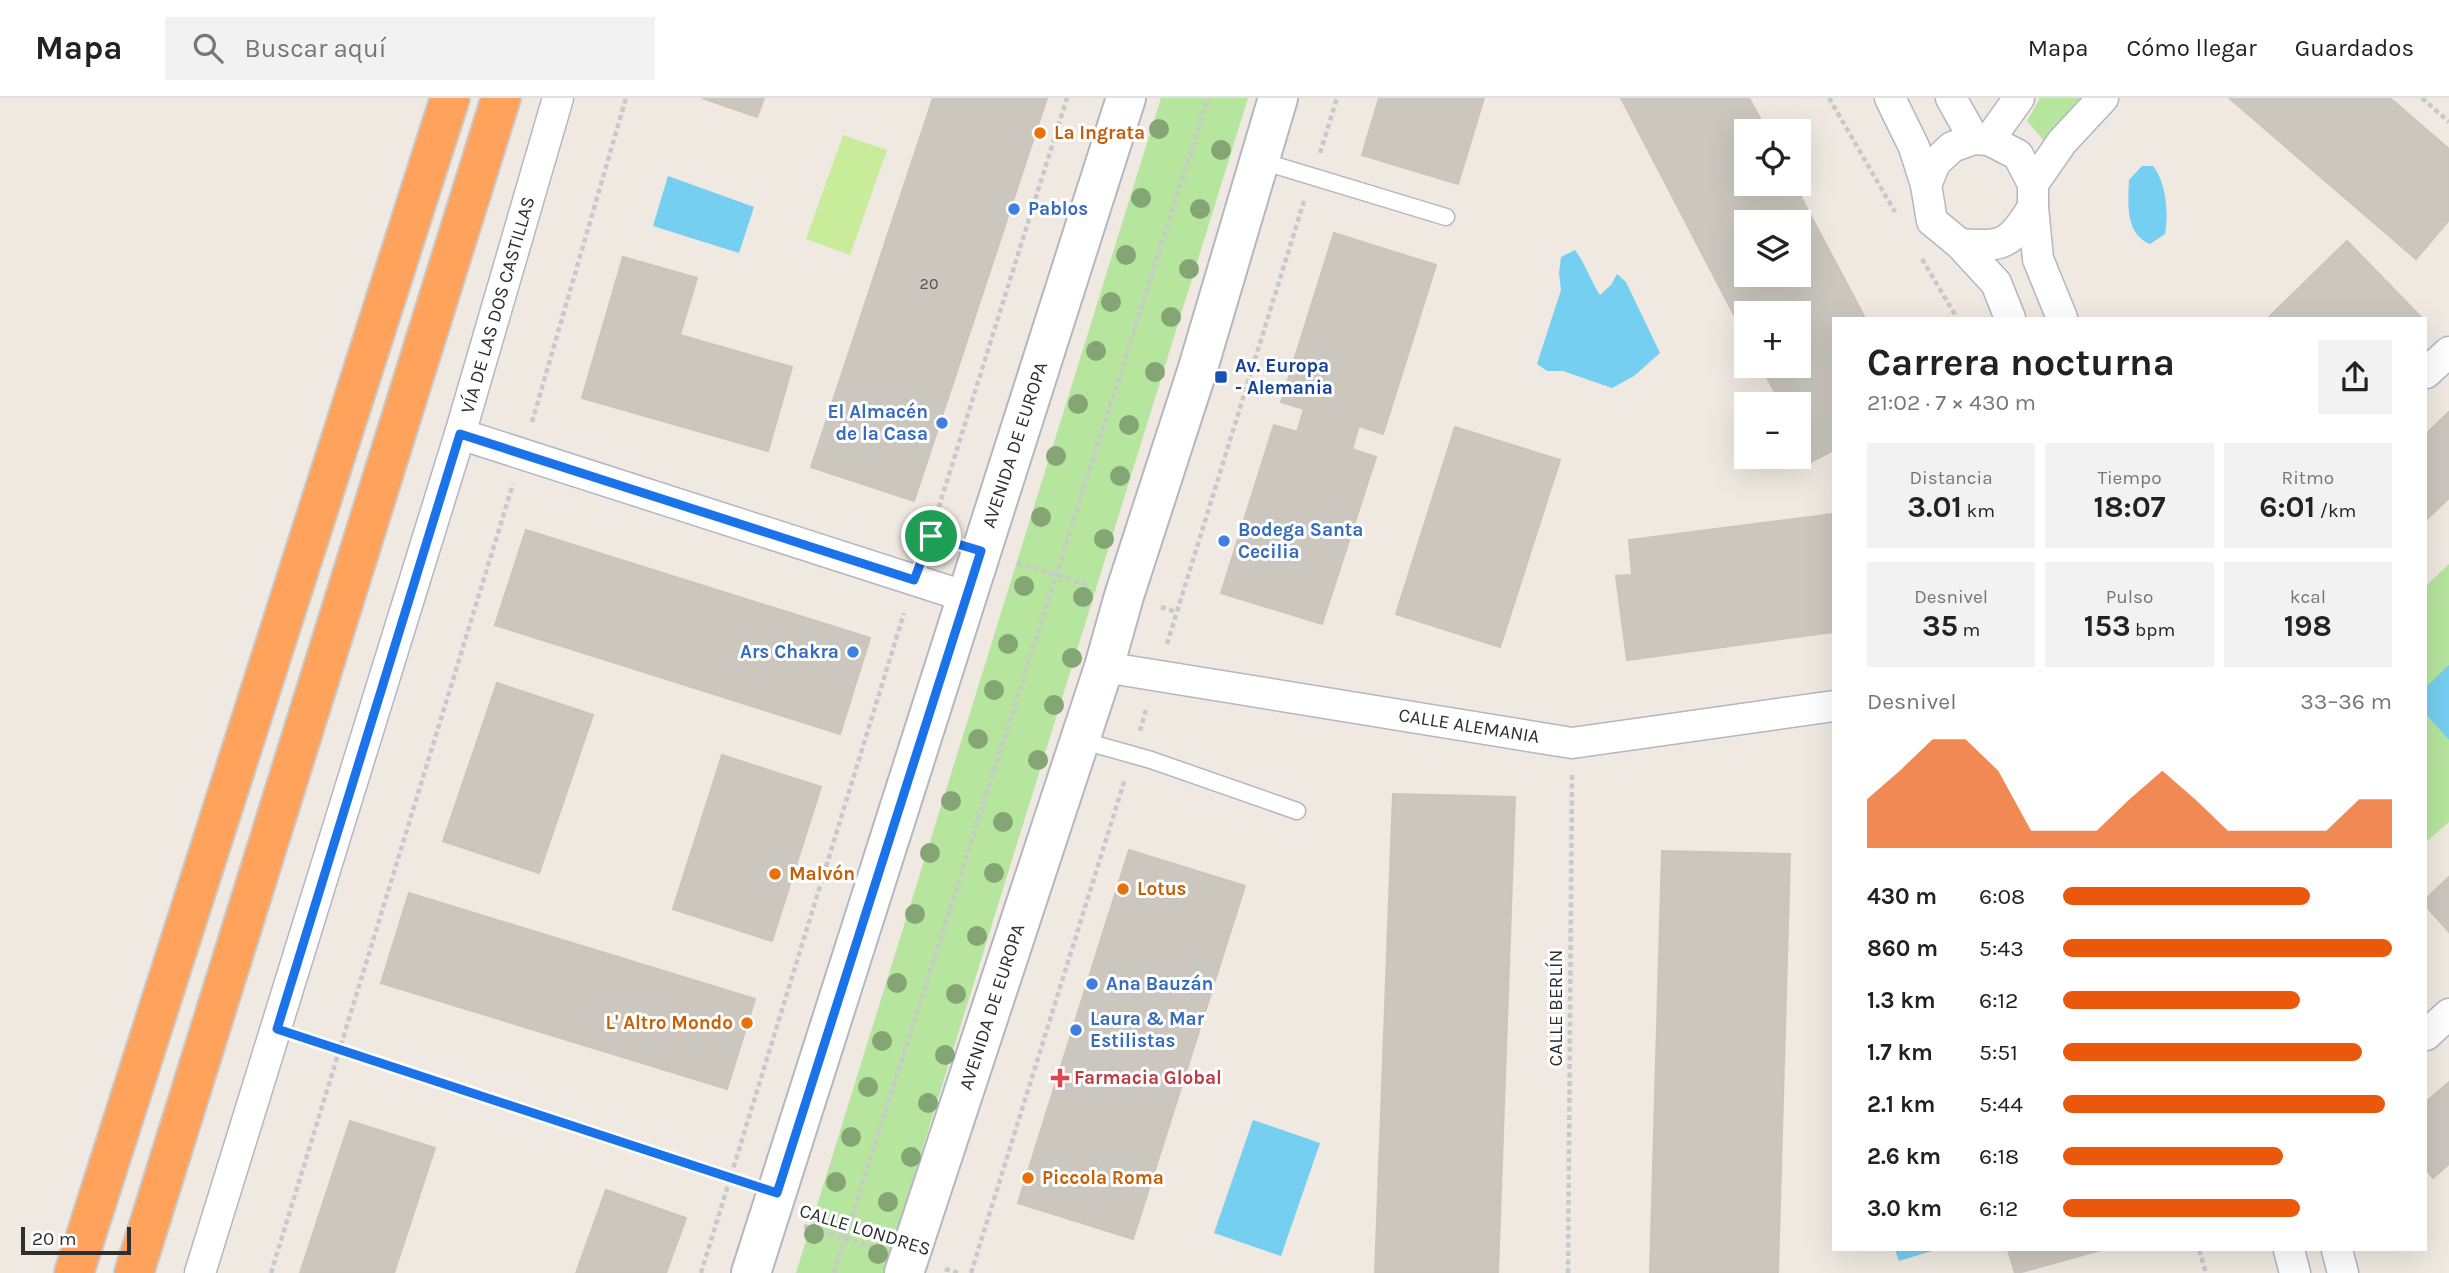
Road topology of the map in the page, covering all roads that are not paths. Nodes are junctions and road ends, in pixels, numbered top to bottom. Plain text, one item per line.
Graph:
1 (450, 98) edge
2 (501, 98) edge
3 (558, 98) edge
4 (1126, 98) edge
5 (1278, 98) edge
6 (1890, 98) edge
7 (1951, 98) edge
8 (2019, 98) edge
9 (2104, 98) edge
10 (1982, 139) junction
11 (1258, 160) junction
12 (1926, 185) junction
13 (2033, 196) junction
14 (1446, 218) dead end
15 (1960, 244) junction
16 (2010, 317) edge
17 (2062, 317) edge
18 (2449, 352) edge
19 (2427, 372) edge
20 (460, 434) junction
21 (967, 597) junction
22 (1104, 667) junction
23 (1832, 706) edge
24 (1080, 740) junction
25 (1297, 811) dead end
26 (2449, 1014) edge
27 (2427, 1034) edge
28 (2289, 1251) edge
29 (2337, 1251) edge
30 (906, 1265) edge
31 (74, 1273) edge
32 (134, 1273) edge
33 (200, 1273) edge
34 (751, 1273) edge
35 (2295, 1273) edge
36 (2343, 1273) edge

1 - 31 highway
2 - 32 highway
3 - 20 street, VÍA DE LAS DOS CASTILLAS
4 - 21 street, AVENIDA DE EUROPA
5 - 11 street, AVENIDA DE EUROPA
6 - 12 street
7 - 10 street
8 - 10 street
9 - 13 street
10 - 12 street
10 - 13 street
11 - 14 lane
11 - 22 street, AVENIDA DE EUROPA
12 - 15 street
13 - 15 street
13 - 17 street
15 - 16 street
18 - 19 street
20 - 21 street
20 - 33 street, VÍA DE LAS DOS CASTILLAS
21 - 34 street, AVENIDA DE EUROPA
22 - 23 street, CALLE ALEMANIA
22 - 24 street, AVENIDA DE EUROPA
24 - 25 lane
24 - 30 street, AVENIDA DE EUROPA
26 - 27 street
28 - 35 street
29 - 36 street

